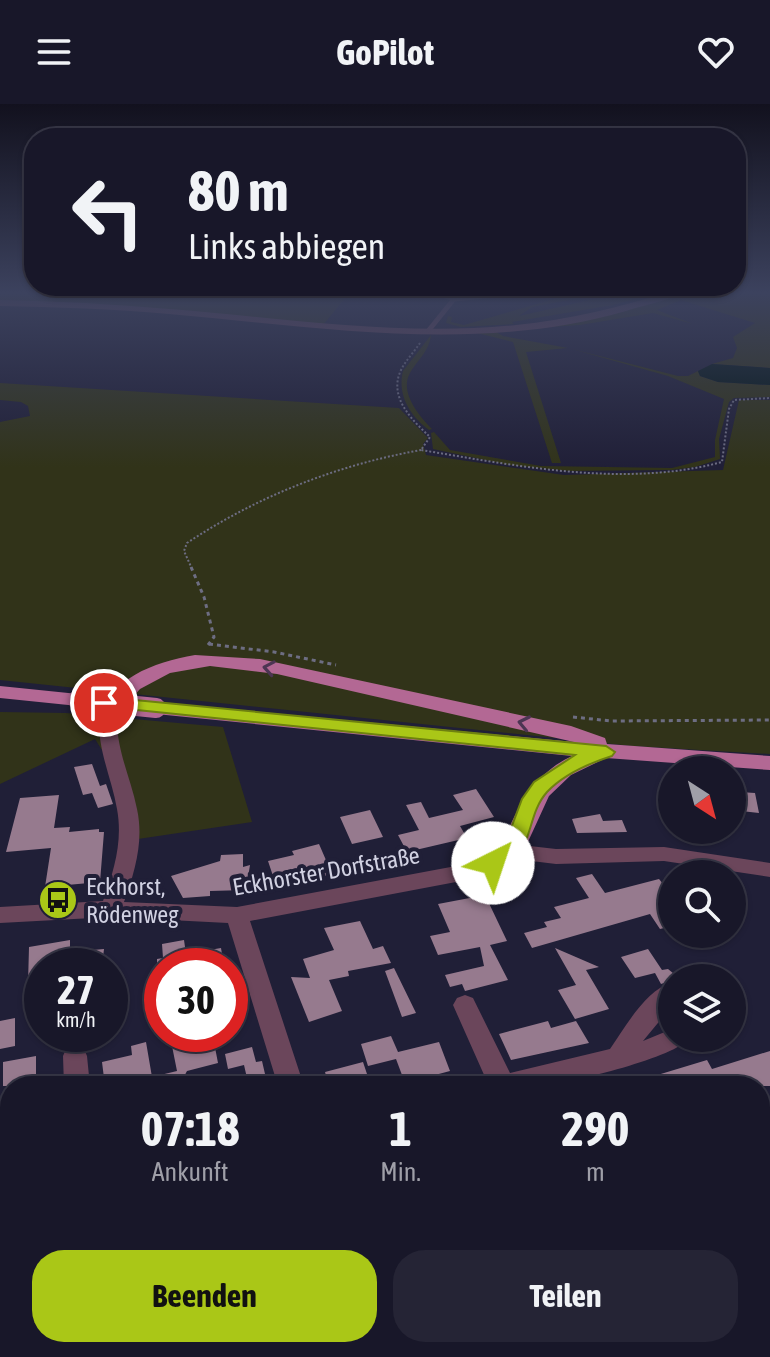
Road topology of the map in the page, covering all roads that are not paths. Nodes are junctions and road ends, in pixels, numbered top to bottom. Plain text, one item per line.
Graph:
1 (0, 692) edge
2 (108, 723) joint
3 (615, 753) junction
4 (770, 763) edge
5 (512, 851) junction
6 (770, 870) edge
7 (111, 909) junction
8 (0, 915) edge
9 (237, 915) junction
10 (465, 1005) dead end
11 (658, 1005) edge
12 (658, 1047) edge
13 (75, 1056) dead end
14 (618, 1057) junction
15 (76, 1076) edge
16 (288, 1076) edge
17 (498, 1076) edge
18 (543, 1076) edge

1 - 3 main road, bridge
3 -> 2 main road
2 - 7 street
3 - 4 main road
3 - 5 main road
5 - 6 street
5 - 9 street, Eckhorster Dorfstraße
7 - 8 street, Eckhorster Dorfstraße
7 - 9 street, Eckhorster Dorfstraße
9 - 16 street
10 - 17 street
11 - 14 street
12 - 14 street
13 - 15 street
14 - 18 street

